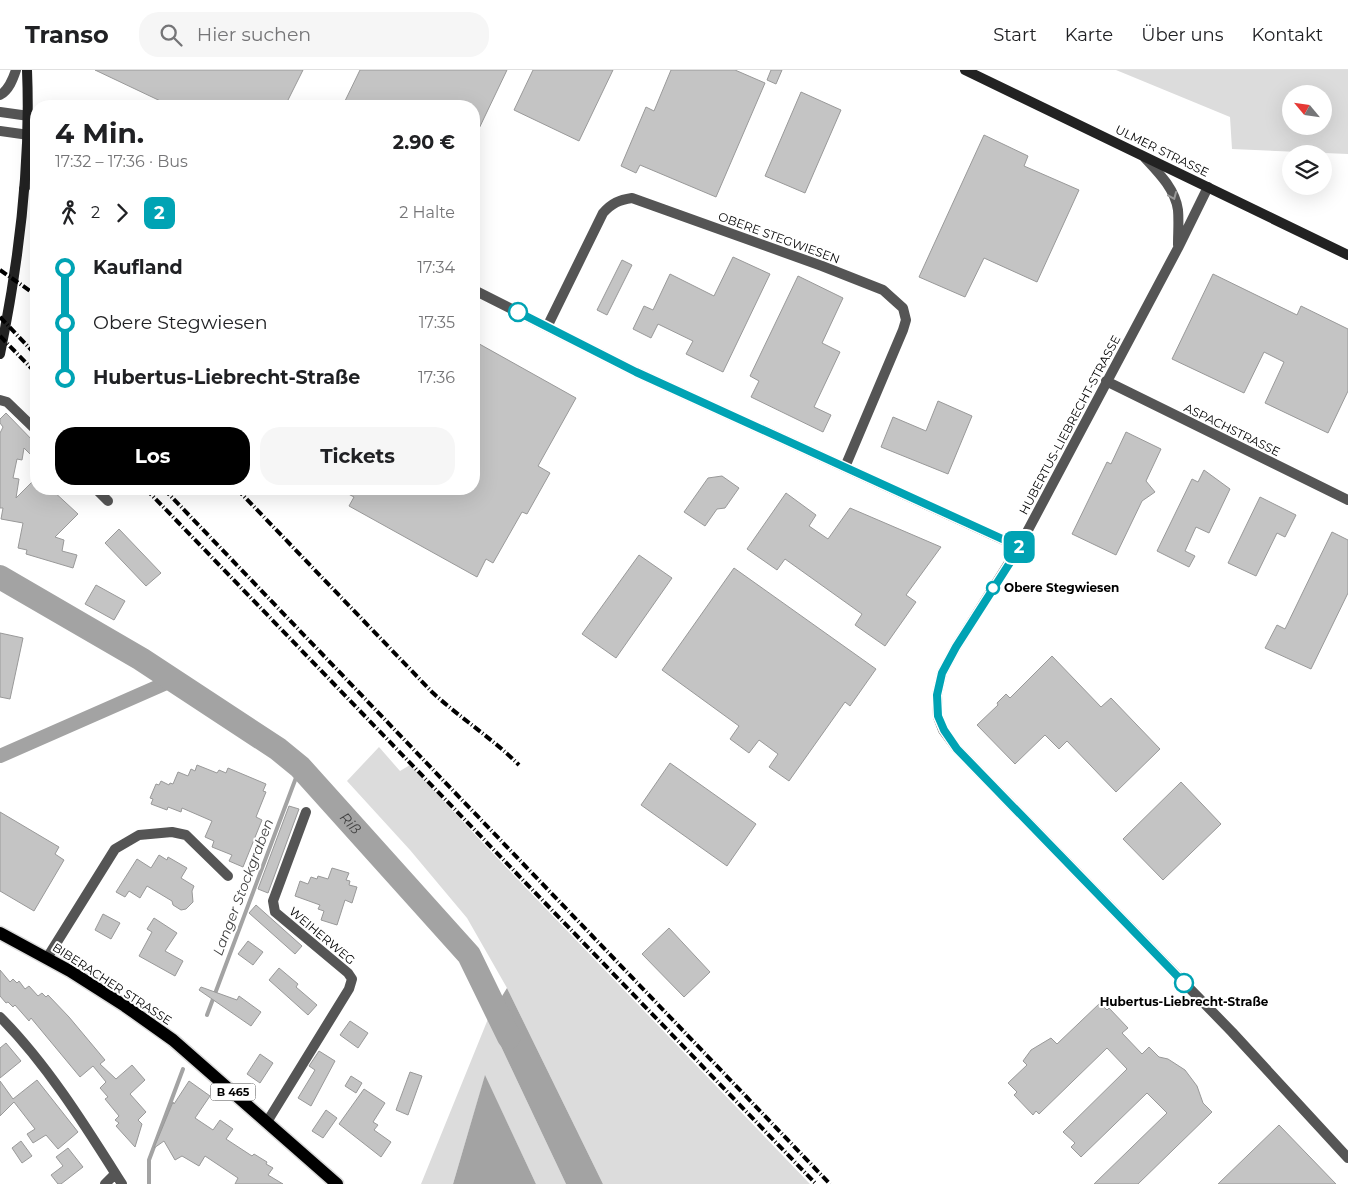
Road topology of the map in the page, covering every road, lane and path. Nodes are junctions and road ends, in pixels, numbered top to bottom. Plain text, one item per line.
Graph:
1 (16, 70) edge
2 (27, 70) edge
3 (965, 70) edge
4 (0, 95) edge
5 (30, 100) edge
6 (0, 112) edge
7 (30, 116) edge
8 (0, 131) edge
9 (30, 135) edge
10 (30, 148) edge
11 (1144, 157) junction
12 (30, 180) edge
13 (1208, 187) junction
14 (24, 188) junction
15 (1178, 248) junction
16 (1348, 255) edge
17 (480, 293) edge
18 (547, 327) junction
19 (0, 354) edge
20 (1106, 382) junction
21 (0, 400) edge
22 (30, 424) edge
23 (845, 467) junction
24 (102, 495) edge
25 (1348, 500) edge
26 (108, 501) dead end
27 (1020, 547) junction
28 (306, 812) dead end
29 (228, 876) dead end
30 (1, 934) edge
31 (47, 958) junction
32 (0, 1017) edge
33 (267, 1122) junction
34 (1347, 1155) edge
35 (116, 1174) junction
36 (105, 1184) edge
37 (122, 1184) edge
38 (337, 1184) edge

1 - 4 street
2 - 5 main road
3 - 11 main road, ULMER STRASSE
6 - 7 street
8 - 9 street
10 - 14 main road
11 - 13 main road, ULMER STRASSE
11 -> 15 street, HUBERTUS-LIEBRECHT-STRASSE
12 - 14 street
13 - 15 street, HUBERTUS-LIEBRECHT-STRASSE
13 - 16 main road, ULMER STRASSE
14 - 19 main road
15 - 20 street, HUBERTUS-LIEBRECHT-STRASSE
17 - 18 street
18 - 23 street
18 - 23 street, OBERE STEGWIESEN
20 - 25 street, ASPACHSTRASSE
20 - 27 street, HUBERTUS-LIEBRECHT-STRASSE
21 - 22 street
23 - 27 street
24 - 26 street
27 - 34 street, HUBERTUS-LIEBRECHT-STRASSE
28 - 33 street, WEIHERWEG
29 - 31 street
30 - 31 main road, BIBERACHER STRASSE / B 465
31 - 33 main road, BIBERACHER STRASSE / B 465
32 - 35 street
33 - 38 main road, BIBERACHER STRASSE / B 465
35 - 36 street
35 - 37 street

